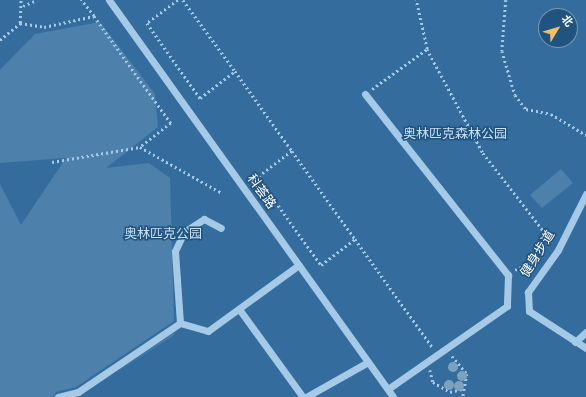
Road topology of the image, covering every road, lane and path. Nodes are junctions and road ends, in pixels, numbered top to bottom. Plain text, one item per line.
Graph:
1 (20, 0) edge
2 (37, 0) edge
3 (81, 0) edge
4 (109, 0) edge
5 (178, 0) edge
6 (183, 0) edge
7 (416, 0) edge
8 (506, 0) edge
9 (22, 6) junction
10 (94, 16) junction
11 (20, 23) junction
12 (0, 40) edge
13 (427, 49) junction
14 (235, 71) junction
15 (365, 94) joint
16 (586, 135) edge
17 (140, 147) junction
18 (292, 151) junction
19 (52, 162) dead end
20 (222, 192) dead end
21 (586, 194) edge
22 (221, 228) dead end
23 (355, 239) junction
24 (558, 250) junction
25 (299, 265) junction
26 (507, 274) junction
27 (239, 309) junction
28 (180, 323) junction
29 (586, 332) edge
30 (575, 342) junction
31 (586, 348) edge
32 (437, 354) junction
33 (368, 362) junction
34 (388, 389) junction
35 (462, 389) junction
36 (58, 397) edge
37 (304, 397) edge
38 (393, 397) edge
39 (463, 397) edge

1 - 9 path
2 - 9 path
3 - 10 path
4 - 25 street, 科荟路
5 - 14 path
6 - 14 path
7 - 13 path
8 - 16 path
9 - 11 path
10 - 11 path
10 - 17 path
11 - 12 path
13 - 15 path
13 - 24 path
14 - 18 path
15 - 26 street
17 - 19 path
17 - 20 path
18 - 23 path
18 - 23 path
21 - 24 street, 健身步道
22 - 28 street
23 - 32 path
24 - 26 path
24 - 30 street, 健身步道
25 - 27 street
25 - 33 street, 科荟路
26 - 32 street
27 - 28 street
27 - 37 street
28 - 36 street
29 - 30 street
30 - 31 street, 健身步道
32 - 34 street
32 - 35 path
32 - 35 path
33 - 34 street, 科荟路
33 - 37 street
34 - 38 street, 科荟路
35 - 39 path

